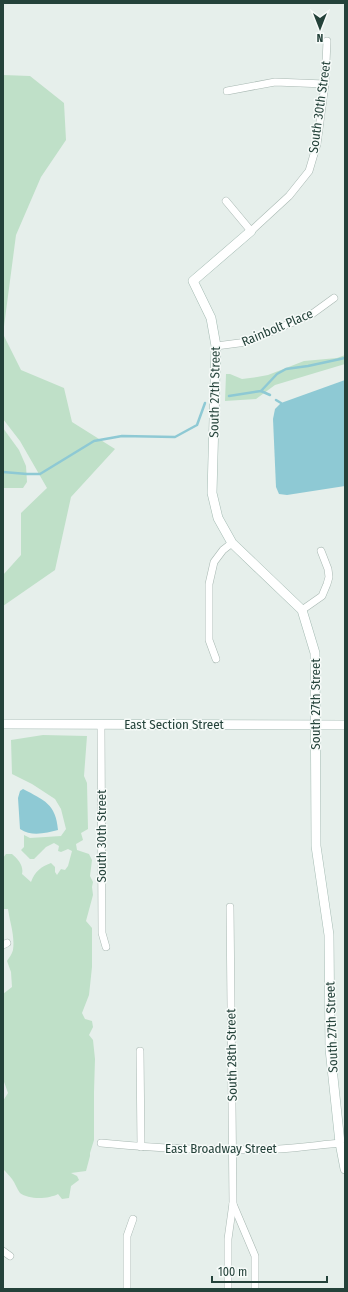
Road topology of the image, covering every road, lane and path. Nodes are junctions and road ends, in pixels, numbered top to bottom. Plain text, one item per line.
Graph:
1 (327, 41) dead end
2 (325, 84) junction
3 (227, 91) dead end
4 (226, 201) dead end
5 (251, 231) junction
6 (334, 298) dead end
7 (216, 346) junction
8 (232, 543) junction
9 (321, 551) dead end
10 (302, 610) junction
11 (216, 659) dead end
12 (3, 724) edge
13 (101, 724) junction
14 (316, 725) junction
15 (345, 725) edge
16 (230, 907) dead end
17 (106, 947) dead end
18 (140, 1050) dead end
19 (101, 1143) dead end
20 (340, 1143) junction
21 (141, 1147) junction
22 (232, 1149) junction
23 (345, 1169) edge
24 (233, 1203) junction
25 (133, 1219) dead end
26 (3, 1250) edge
27 (10, 1256) dead end
28 (127, 1289) edge
29 (228, 1289) edge
30 (255, 1289) edge

1 - 2 street, South 30th Street
2 - 3 street
2 - 5 street, South 30th Street
4 - 5 street
5 - 7 street, South 27th Street
6 - 7 street, Rainbolt Place
7 - 8 street, South 27th Street
8 - 10 street, South 27th Street
8 - 11 street
9 - 10 street
10 - 14 street, South 27th Street
12 - 13 street, East Section Street
13 - 14 street, East Section Street
13 - 17 street, South 30th Street
14 - 15 street, East Section Street
14 - 20 street, South 27th Street
16 - 22 street, South 28th Street
18 - 21 street
19 - 21 street, East Broadway Street
20 - 22 street, East Broadway Street
20 - 23 street, South 27th Street
21 - 22 street, East Broadway Street
22 - 24 street, South 28th Street
24 - 29 street, South 28th Street
24 - 30 street, South 28th Street
25 - 28 street
26 - 27 street

